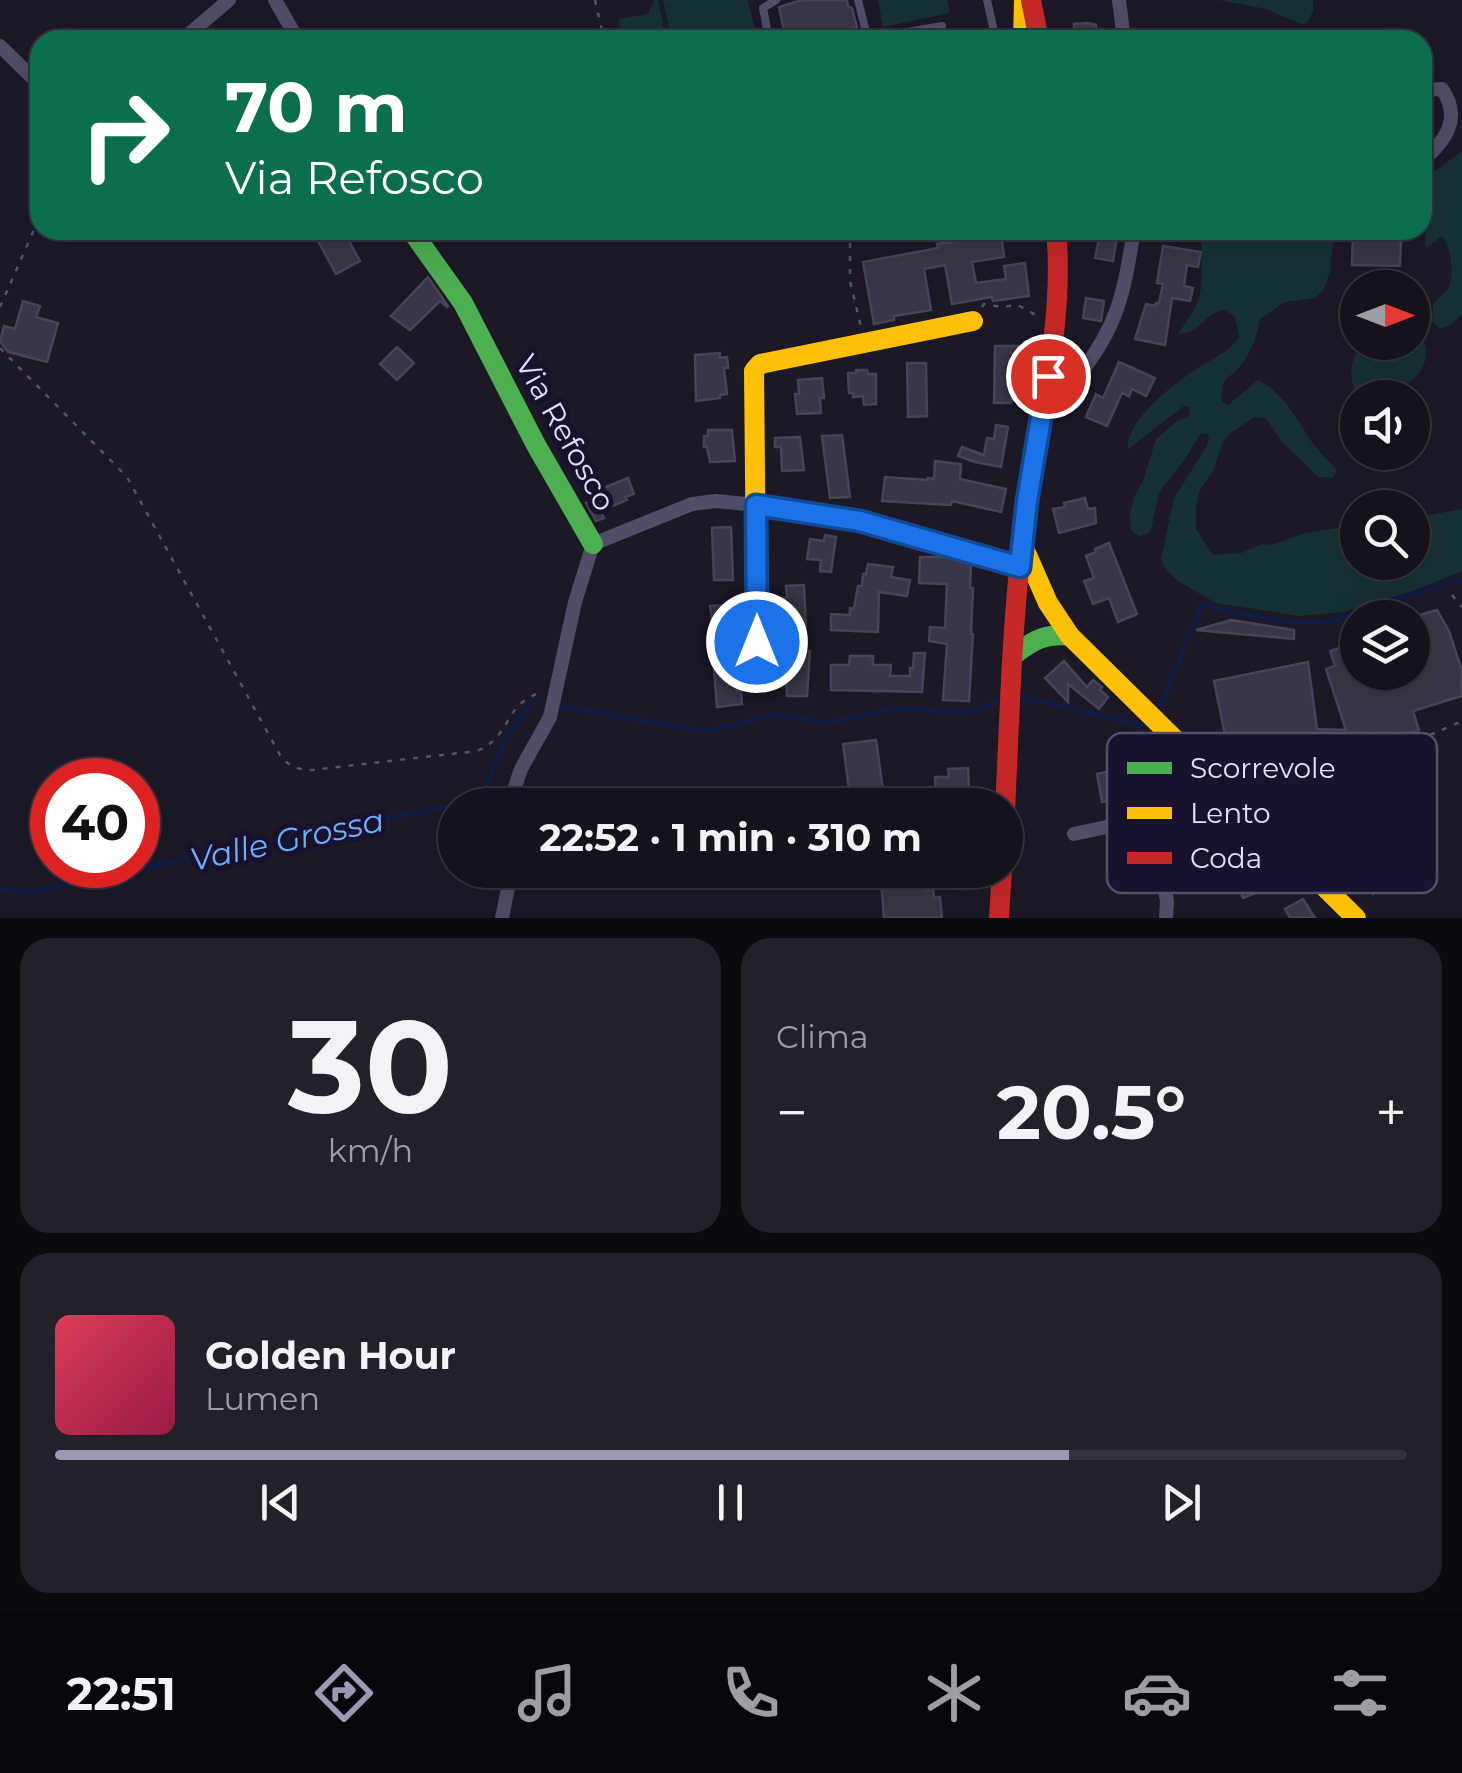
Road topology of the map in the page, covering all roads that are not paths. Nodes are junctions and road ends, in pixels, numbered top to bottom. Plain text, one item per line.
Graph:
1 (228, 0) edge
2 (275, 0) edge
3 (776, 0) edge
4 (858, 0) edge
5 (988, 0) edge
6 (1027, 0) edge
7 (1119, 0) edge
8 (942, 26) dead end
9 (194, 30) edge
10 (292, 30) edge
11 (767, 30) edge
12 (865, 30) edge
13 (915, 30) edge
14 (994, 30) edge
15 (1024, 30) edge
16 (1036, 30) edge
17 (1123, 30) edge
18 (0, 46) edge
19 (30, 75) edge
20 (1432, 90) edge
21 (1432, 153) edge
22 (417, 240) edge
23 (1058, 240) edge
24 (1132, 240) edge
25 (973, 321) road end
26 (1043, 404) junction
27 (756, 505) junction
28 (593, 544) junction
29 (1023, 544) junction
30 (1020, 567) junction
31 (1048, 603) junction
32 (1017, 608) junction
33 (1061, 635) junction
34 (1014, 655) junction
35 (758, 681) dead end
36 (1167, 733) edge
37 (514, 788) edge
38 (1006, 788) edge
39 (1107, 827) edge
40 (1074, 834) dead end
41 (508, 888) edge
42 (1001, 888) edge
43 (1165, 893) edge
44 (1330, 893) edge
45 (502, 918) edge
46 (999, 918) edge
47 (1166, 918) edge
48 (1356, 918) edge

1 - 9 street
2 - 10 street
3 - 11 lane
4 - 12 lane
5 - 14 lane
6 - 15 street
6 - 16 street
7 - 17 street
8 - 13 lane
18 - 19 street
20 - 21 street
22 - 28 street, Via Refosco
23 - 26 street
24 - 26 street
25 - 27 street
26 - 29 street
27 - 28 street, Via Refosco
27 - 30 street, Via Refosco
27 - 35 street
28 - 37 street
29 - 30 street
29 - 31 street
30 - 32 street
31 - 32 street
31 - 33 street
32 - 33 street
32 - 34 street
33 - 34 street
33 - 36 street
34 - 38 street
39 - 40 street
41 - 45 street
42 - 46 street
43 - 47 street
44 - 48 street

